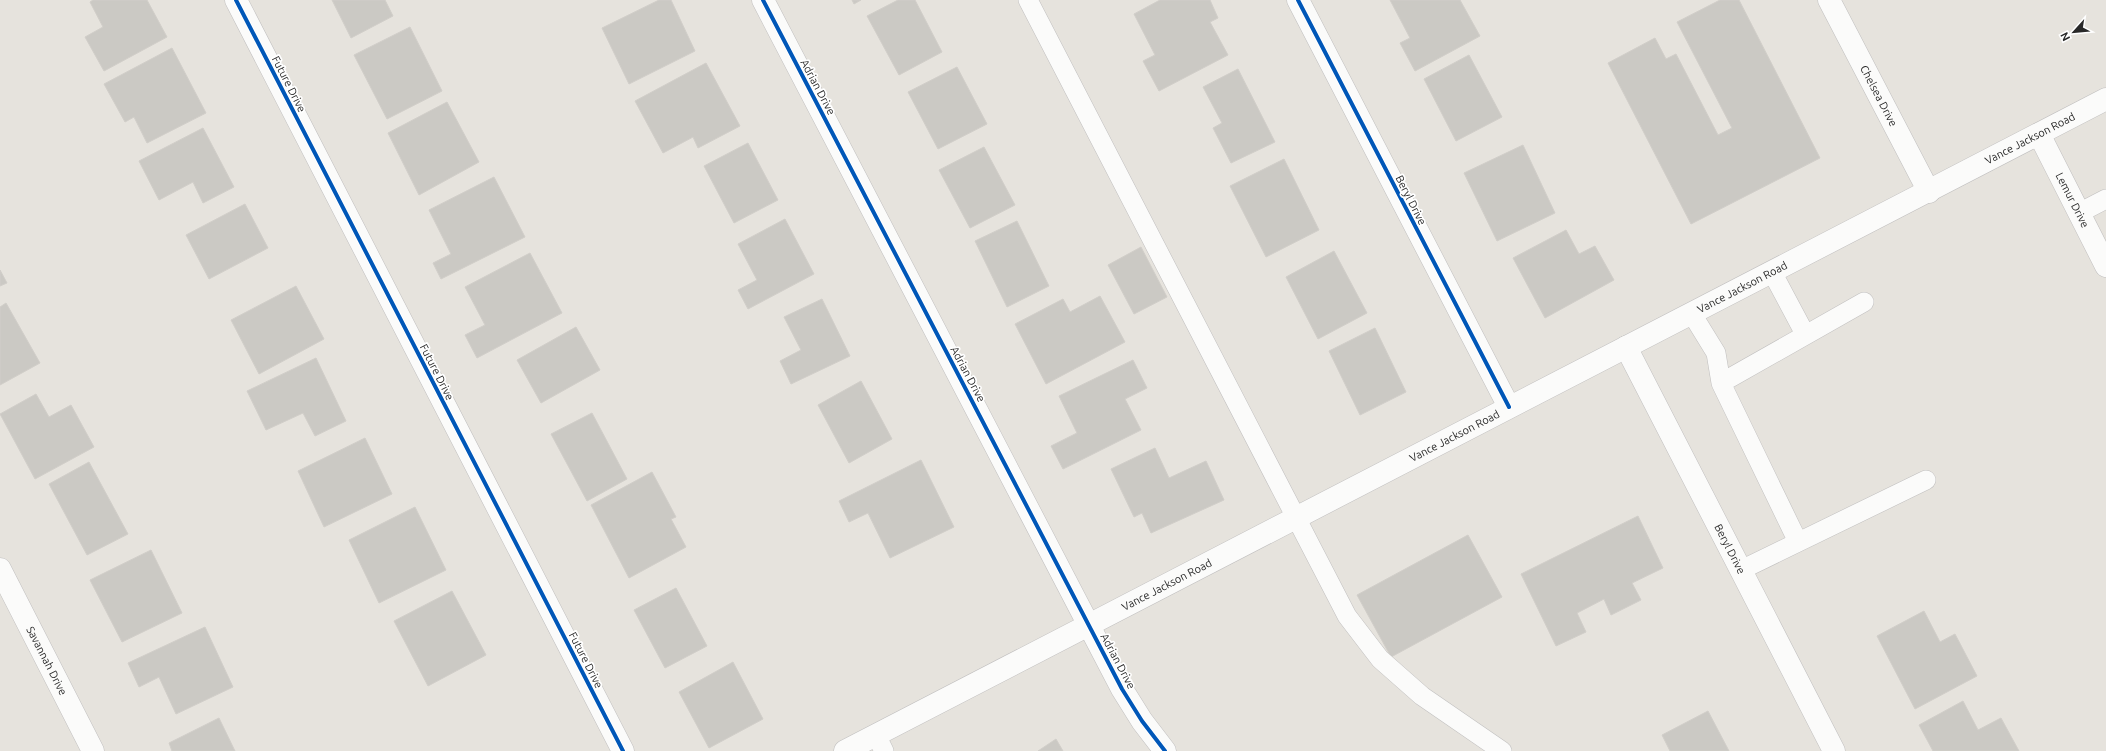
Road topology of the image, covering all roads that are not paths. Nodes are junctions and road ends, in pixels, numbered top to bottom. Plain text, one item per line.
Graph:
1 (236, 0) edge
2 (763, 0) edge
3 (1028, 0) edge
4 (1298, 0) edge
5 (1829, 0) edge
6 (2106, 99) edge
7 (2039, 134) junction
8 (1929, 192) junction
9 (2106, 199) edge
10 (2080, 213) junction
11 (2106, 266) edge
12 (1772, 272) junction
13 (1864, 302) dead end
14 (1692, 314) junction
15 (1805, 334) junction
16 (1626, 347) junction
17 (1721, 383) junction
18 (1509, 408) junction
19 (1926, 480) dead end
20 (1295, 518) junction
21 (1798, 542) junction
22 (0, 570) edge
23 (1741, 570) junction
24 (1088, 624) junction
25 (880, 743) edge
26 (93, 751) edge
27 (623, 751) edge
28 (845, 751) edge
29 (1165, 751) edge
30 (1502, 751) edge
31 (1834, 751) edge

1 - 27 street, Future Drive
2 - 24 street, Adrian Drive
3 - 20 lane
4 - 18 street, Beryl Drive
5 - 8 street, Chelsea Drive
6 - 7 street, Vance Jackson Road
7 - 8 street, Vance Jackson Road
7 - 10 street, Lemur Drive
8 - 12 street, Vance Jackson Road
9 - 10 lane
10 - 11 street, Lemur Drive
12 - 14 street, Vance Jackson Road
12 - 15 lane
13 - 15 lane
14 - 16 street, Vance Jackson Road
14 - 17 lane
15 - 17 lane
16 - 18 street, Vance Jackson Road
16 - 23 street, Beryl Drive
17 - 21 lane
18 - 20 street, Vance Jackson Road
19 - 21 lane
20 - 24 street, Vance Jackson Road
20 - 30 lane
21 - 23 lane
22 - 26 street, Savannah Drive
23 - 31 street, Beryl Drive
24 - 25 street, Vance Jackson Road
24 - 29 street, Adrian Drive
25 - 28 street, Vance Jackson Road

